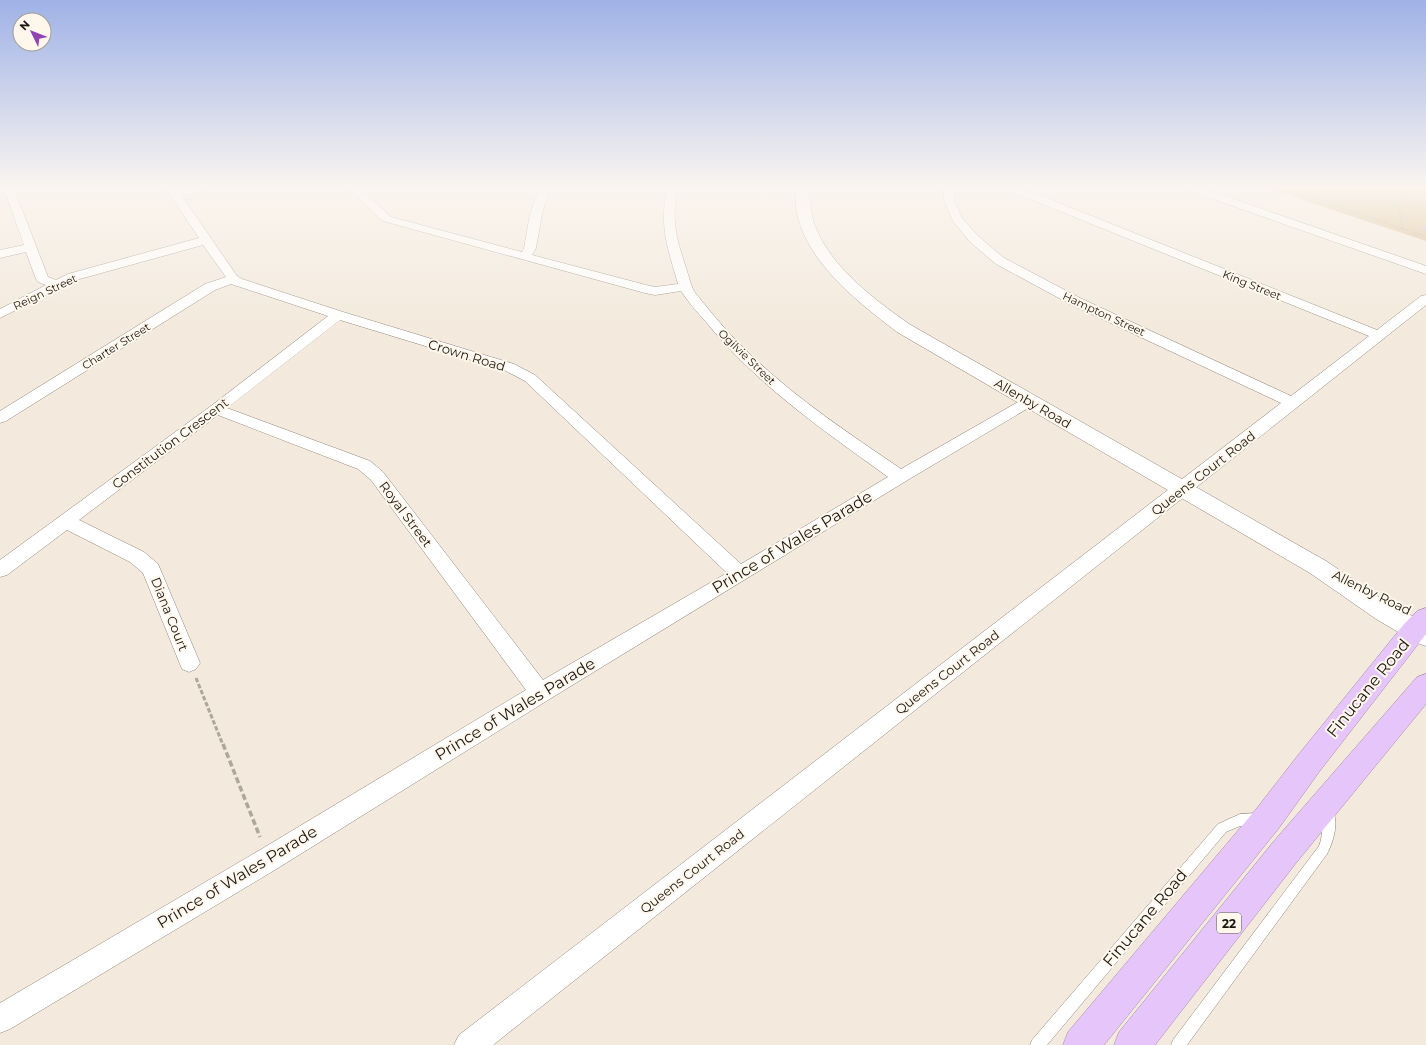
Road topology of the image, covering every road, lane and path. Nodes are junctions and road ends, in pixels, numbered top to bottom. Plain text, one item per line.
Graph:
1 (26, 238) edge
2 (455, 238) edge
3 (532, 238) edge
4 (671, 238) edge
5 (814, 238) edge
6 (973, 238) edge
7 (1135, 238) edge
8 (1334, 238) edge
9 (207, 240) joint
10 (30, 247) junction
11 (0, 254) edge
12 (525, 257) junction
13 (1426, 270) edge
14 (233, 278) junction
15 (55, 284) junction
16 (685, 287) junction
17 (1426, 299) edge
18 (0, 314) edge
19 (338, 315) junction
20 (1380, 336) junction
21 (1030, 401) junction
22 (1293, 403) junction
23 (216, 409) junction
24 (0, 418) edge
25 (900, 477) junction
26 (1183, 488) junction
27 (65, 521) junction
28 (0, 570) edge
29 (740, 574) junction
30 (1424, 624) edge
31 (189, 663) joint
32 (1426, 686) edge
33 (540, 693) junction
34 (1327, 802) junction
35 (1268, 818) junction
36 (260, 837) dead end
37 (0, 1019) edge
38 (469, 1045) edge
39 (1037, 1045) edge
40 (1081, 1045) edge
41 (1132, 1045) edge
42 (1178, 1045) edge

1 - 10 street
2 - 12 street
3 - 12 street
4 - 16 street, Ogilvie Street
5 - 21 main road, Allenby Road
6 - 22 street, Hampton Street
7 - 20 street, King Street
8 - 13 street
9 - 14 street, Crown Road
9 - 15 street, Reign Street
10 - 11 street
10 - 15 street
12 - 16 street
14 - 19 street, Crown Road
14 - 24 street, Charter Street
15 - 18 street, Reign Street
16 - 25 street, Ogilvie Street
17 - 20 street, Queens Court Road
19 - 23 street, Constitution Crescent
19 - 29 street, Crown Road
20 - 22 street, Queens Court Road
21 - 25 street, Prince of Wales Parade
21 - 26 main road, Allenby Road
22 - 26 street, Queens Court Road
23 - 27 street, Constitution Crescent
23 - 33 street, Royal Street
25 - 29 street, Prince of Wales Parade
26 - 30 main road, Allenby Road
26 - 38 street, Queens Court Road
27 - 28 street, Constitution Crescent
27 - 31 street, Diana Court
29 - 33 street, Prince of Wales Parade
30 - 35 highway, Finucane Road
31 - 36 path
32 - 34 highway, 22
33 - 37 street, Prince of Wales Parade
34 - 41 highway, 22
34 - 42 lane
35 - 39 lane, Finucane Road
35 - 40 highway, Finucane Road

